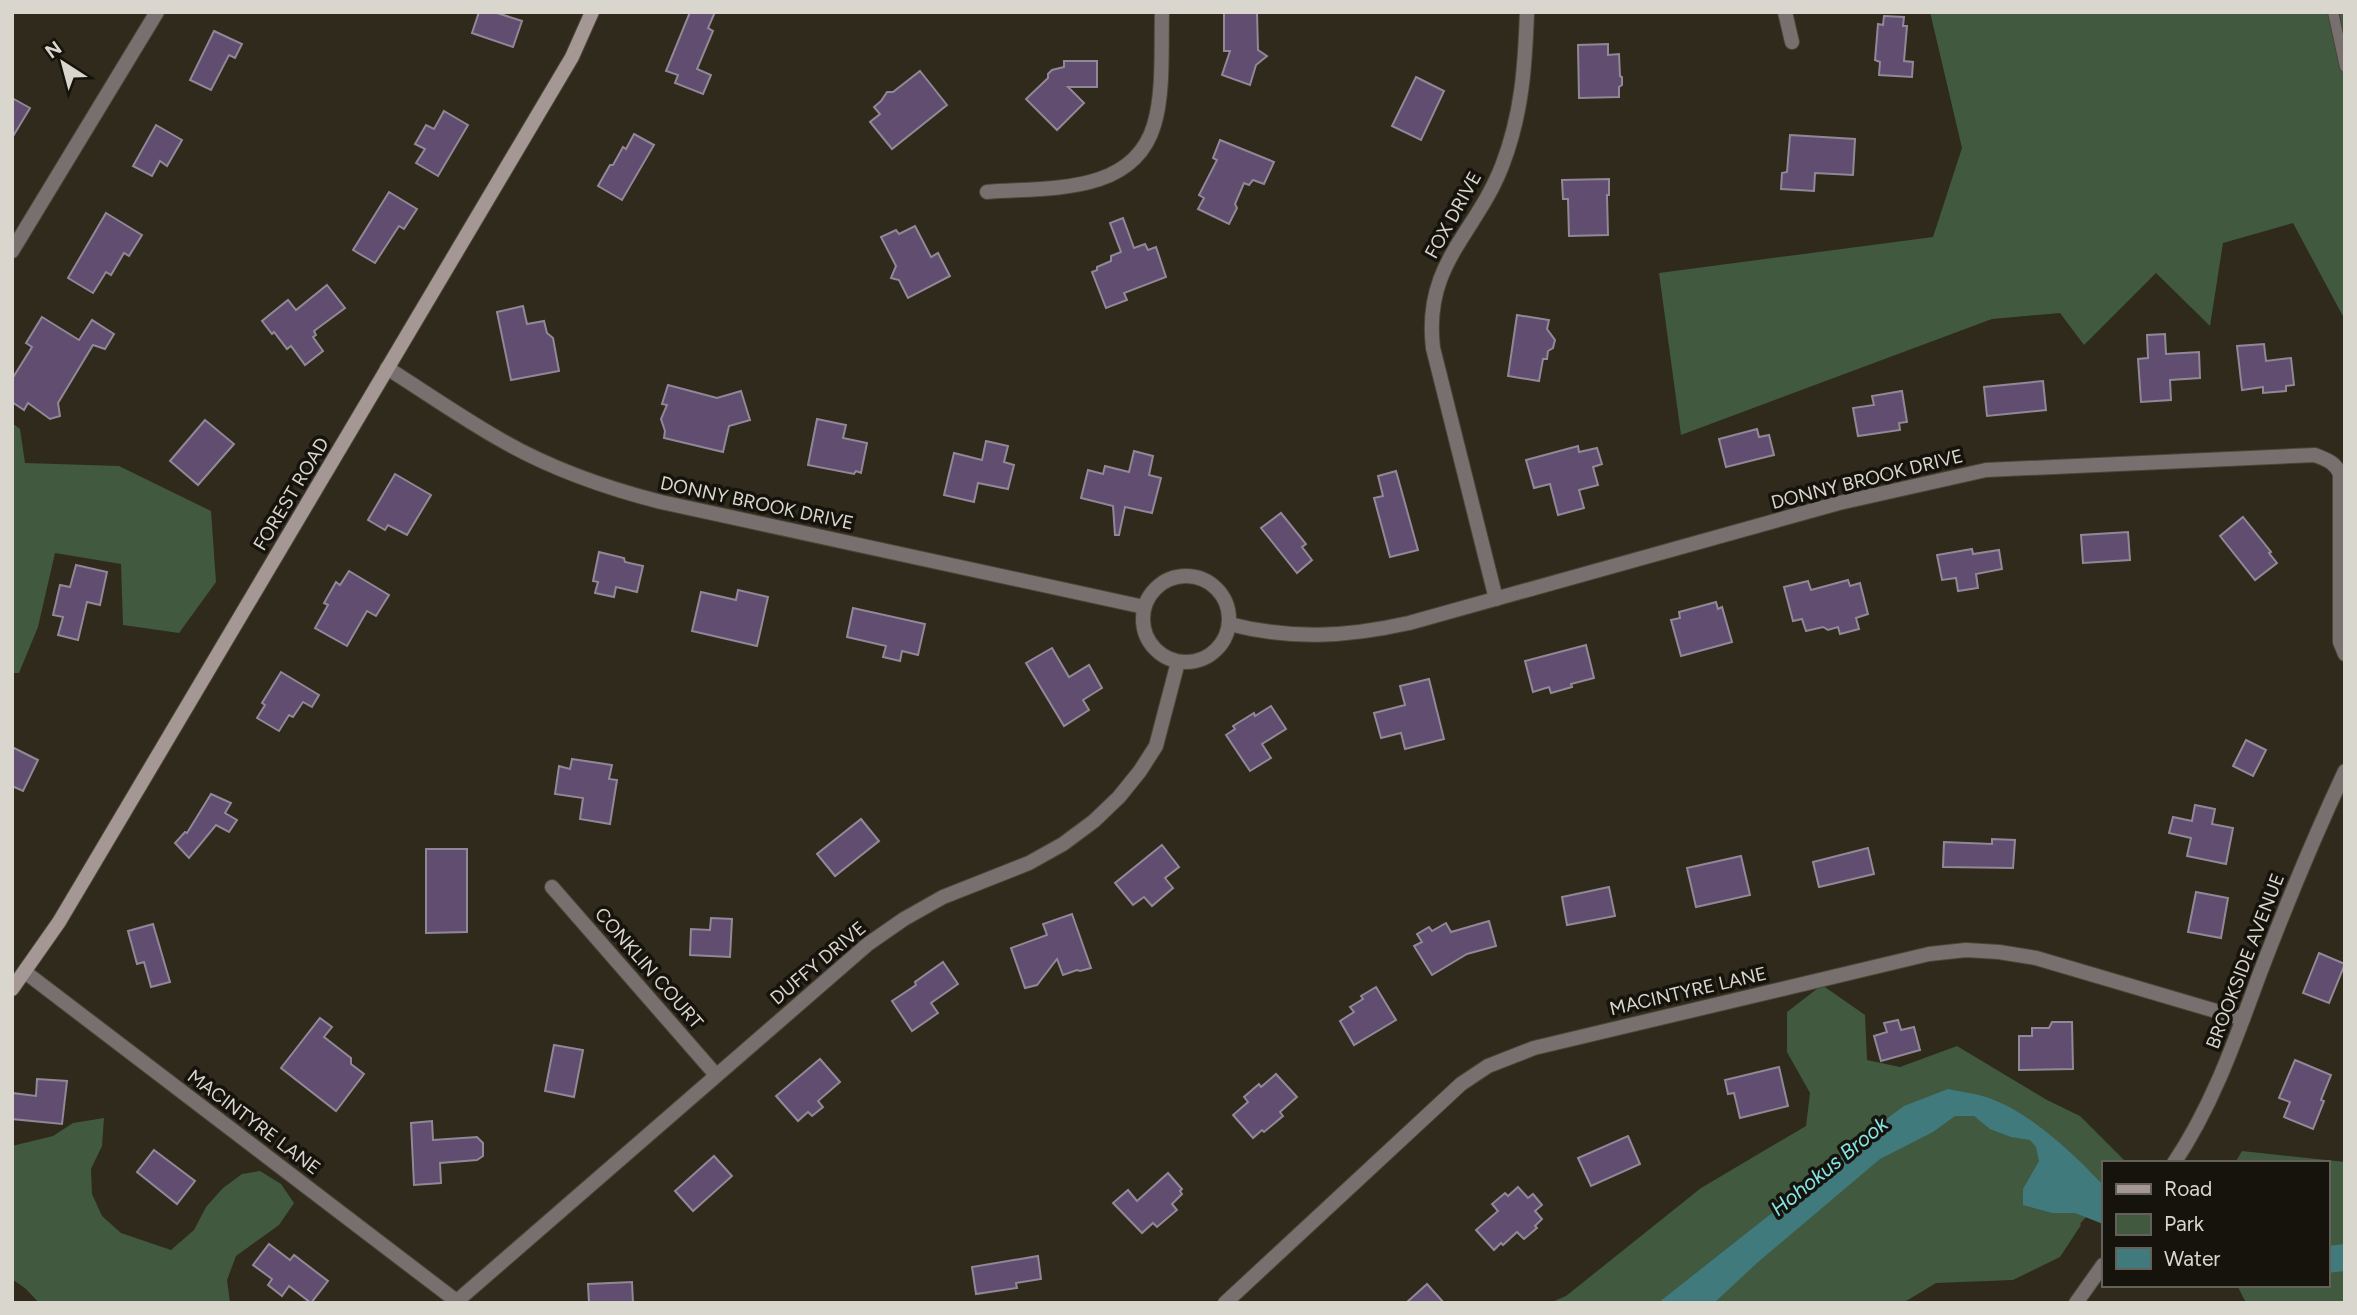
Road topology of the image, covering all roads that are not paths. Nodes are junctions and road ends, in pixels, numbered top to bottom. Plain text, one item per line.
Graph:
1 (157, 12) edge
2 (592, 12) edge
3 (1163, 12) edge
4 (1527, 12) edge
5 (1786, 12) edge
6 (2333, 12) edge
7 (1792, 42) dead end
8 (2345, 67) edge
9 (987, 192) dead end
10 (12, 251) edge
11 (387, 368) junction
12 (2341, 464) edge
13 (1496, 599) junction
14 (1144, 607) junction
15 (1229, 624) junction
16 (2345, 654) edge
17 (1178, 662) junction
18 (2345, 771) edge
19 (552, 887) dead end
20 (25, 972) junction
21 (12, 989) edge
22 (2243, 1019) junction
23 (716, 1075) junction
24 (2175, 1161) edge
25 (2102, 1266) edge
26 (458, 1302) edge
27 (1225, 1303) edge
28 (2076, 1303) edge

1 - 10 street
2 - 11 main road, FOREST ROAD
3 - 9 street
4 - 13 street, FOX DRIVE
5 - 7 street
6 - 8 lane
11 - 14 street, DONNY BROOK DRIVE
11 - 20 main road, FOREST ROAD
12 - 13 street, DONNY BROOK DRIVE
12 - 16 street, DONNY BROOK DRIVE
13 - 15 street, DONNY BROOK DRIVE
14 - 15 street
14 - 17 street
15 - 17 street
17 - 23 street, DUFFY DRIVE
18 - 22 street, BROOKSIDE AVENUE
19 - 23 street, CONKLIN COURT
20 - 21 main road, FOREST ROAD
20 - 26 street, MACINTYRE LANE
22 - 24 street, BROOKSIDE AVENUE
22 - 27 street, MACINTYRE LANE
23 - 26 street, DUFFY DRIVE
25 - 28 street

